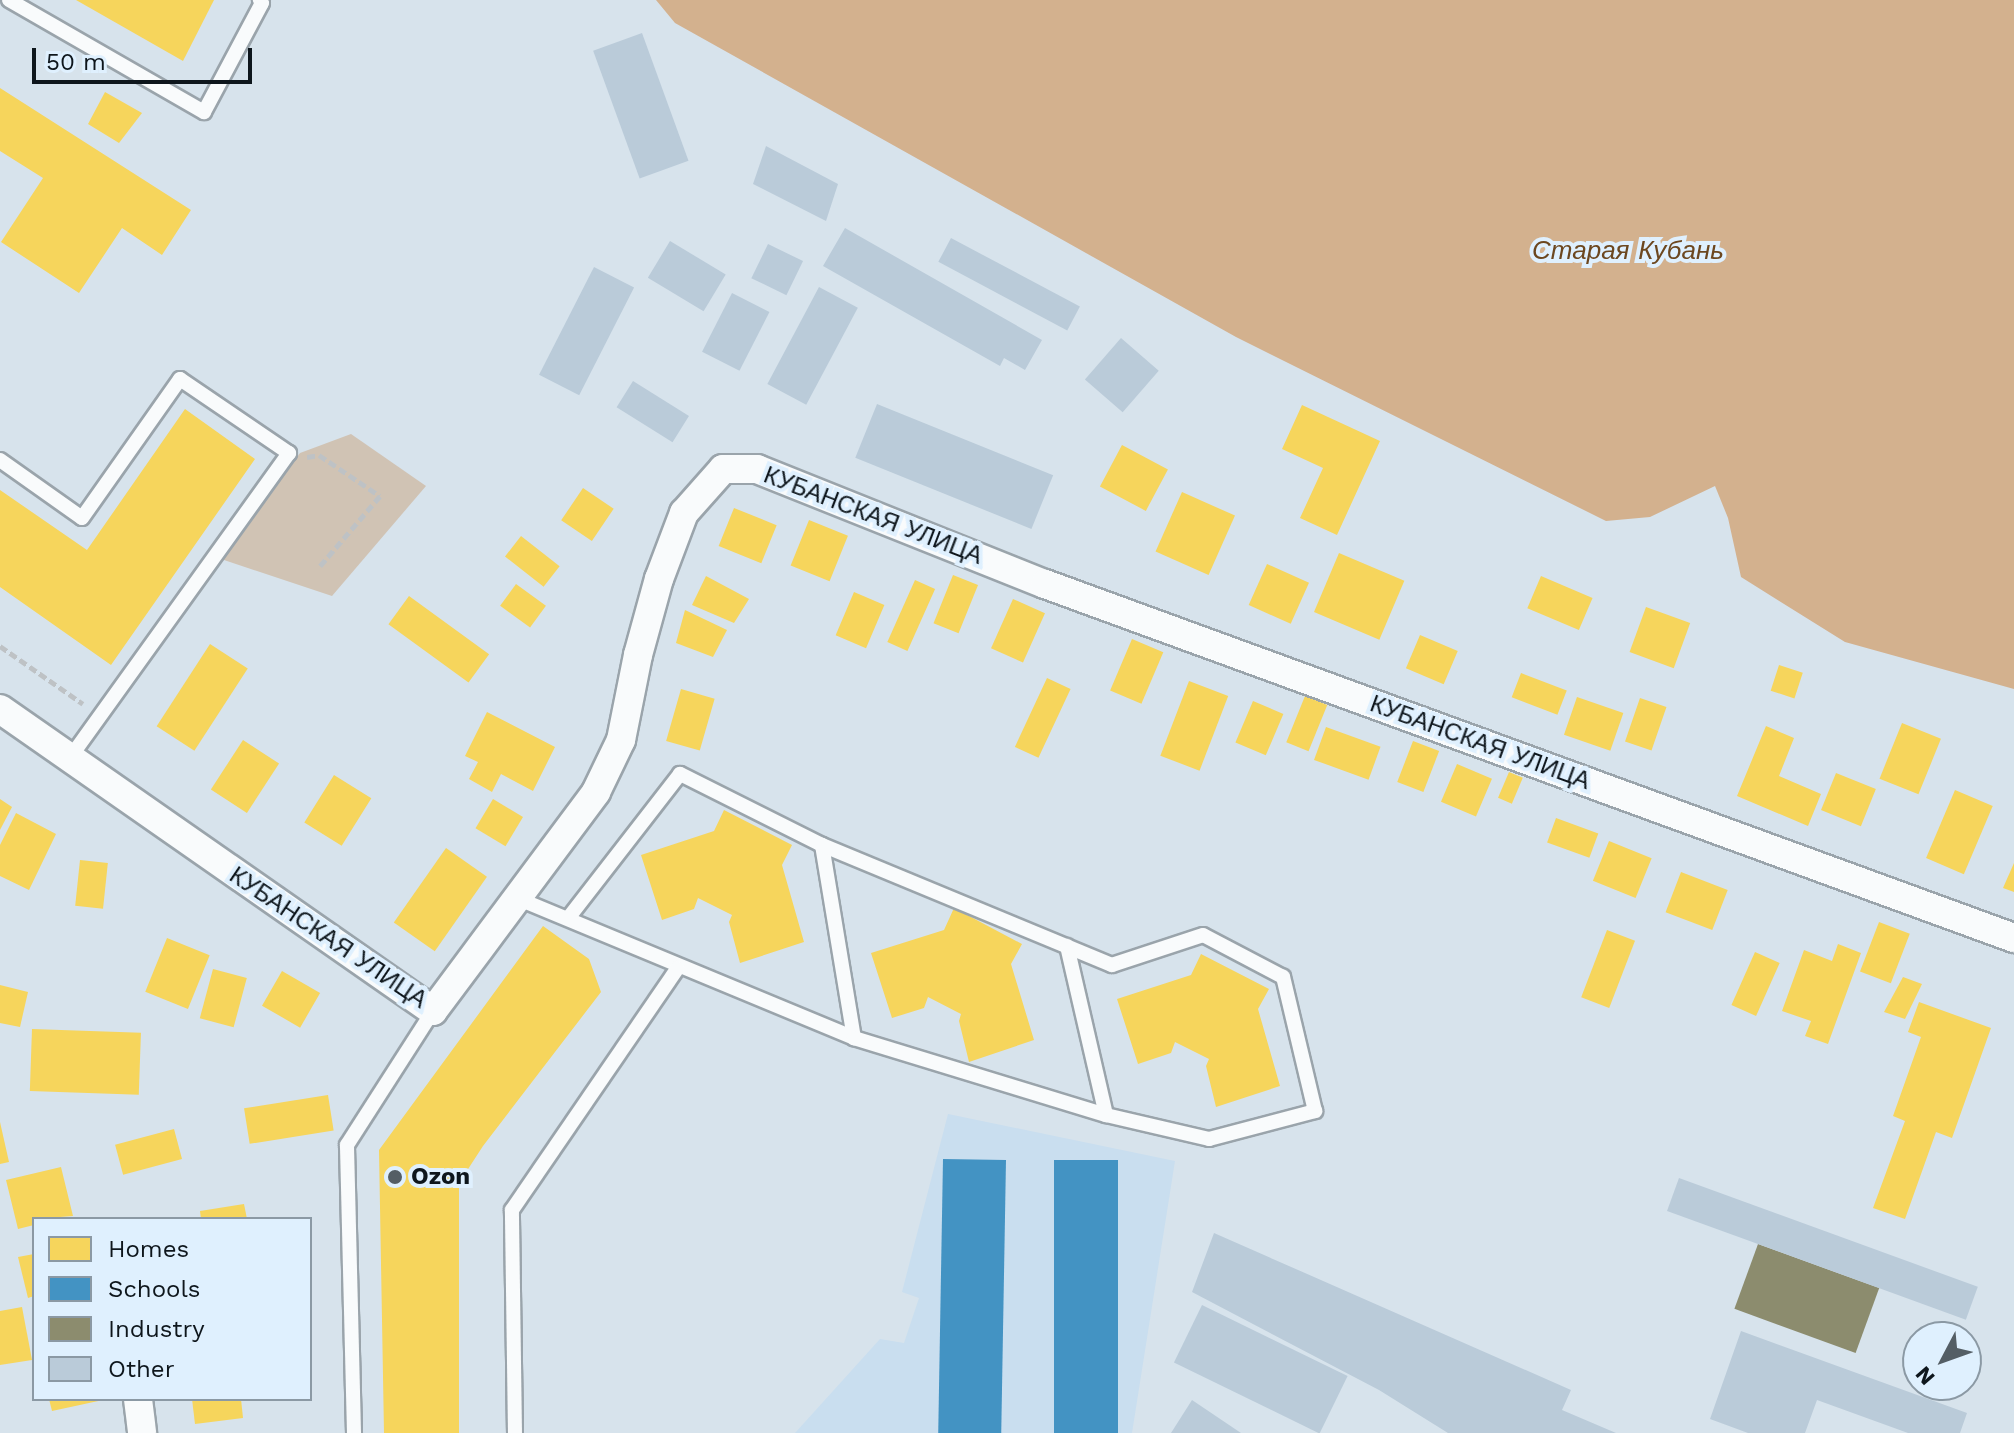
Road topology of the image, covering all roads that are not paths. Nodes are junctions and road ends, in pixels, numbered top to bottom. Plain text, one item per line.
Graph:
1 (9, 0) edge
2 (260, 0) edge
3 (0, 460) edge
4 (0, 709) edge
5 (70, 758) junction
6 (822, 845) junction
7 (519, 899) junction
8 (569, 917) junction
9 (2014, 938) edge
10 (1067, 946) junction
11 (678, 968) junction
12 (433, 1011) junction
13 (854, 1038) junction
14 (1106, 1115) junction
15 (138, 1401) edge
16 (142, 1433) edge
17 (354, 1433) edge
18 (515, 1433) edge

1 - 2 lane
3 - 5 lane
4 - 5 street, КУБАНСКАЯ УЛИЦА
5 - 12 street, КУБАНСКАЯ УЛИЦА
6 - 8 lane
6 - 10 lane
6 - 13 lane
7 - 8 lane
7 - 9 street, КУБАНСКАЯ УЛИЦА
7 - 12 street, КУБАНСКАЯ УЛИЦА
8 - 11 lane
10 - 14 lane
10 - 14 lane
11 - 13 lane
11 - 18 lane
12 - 17 lane
13 - 14 lane
15 - 16 street

